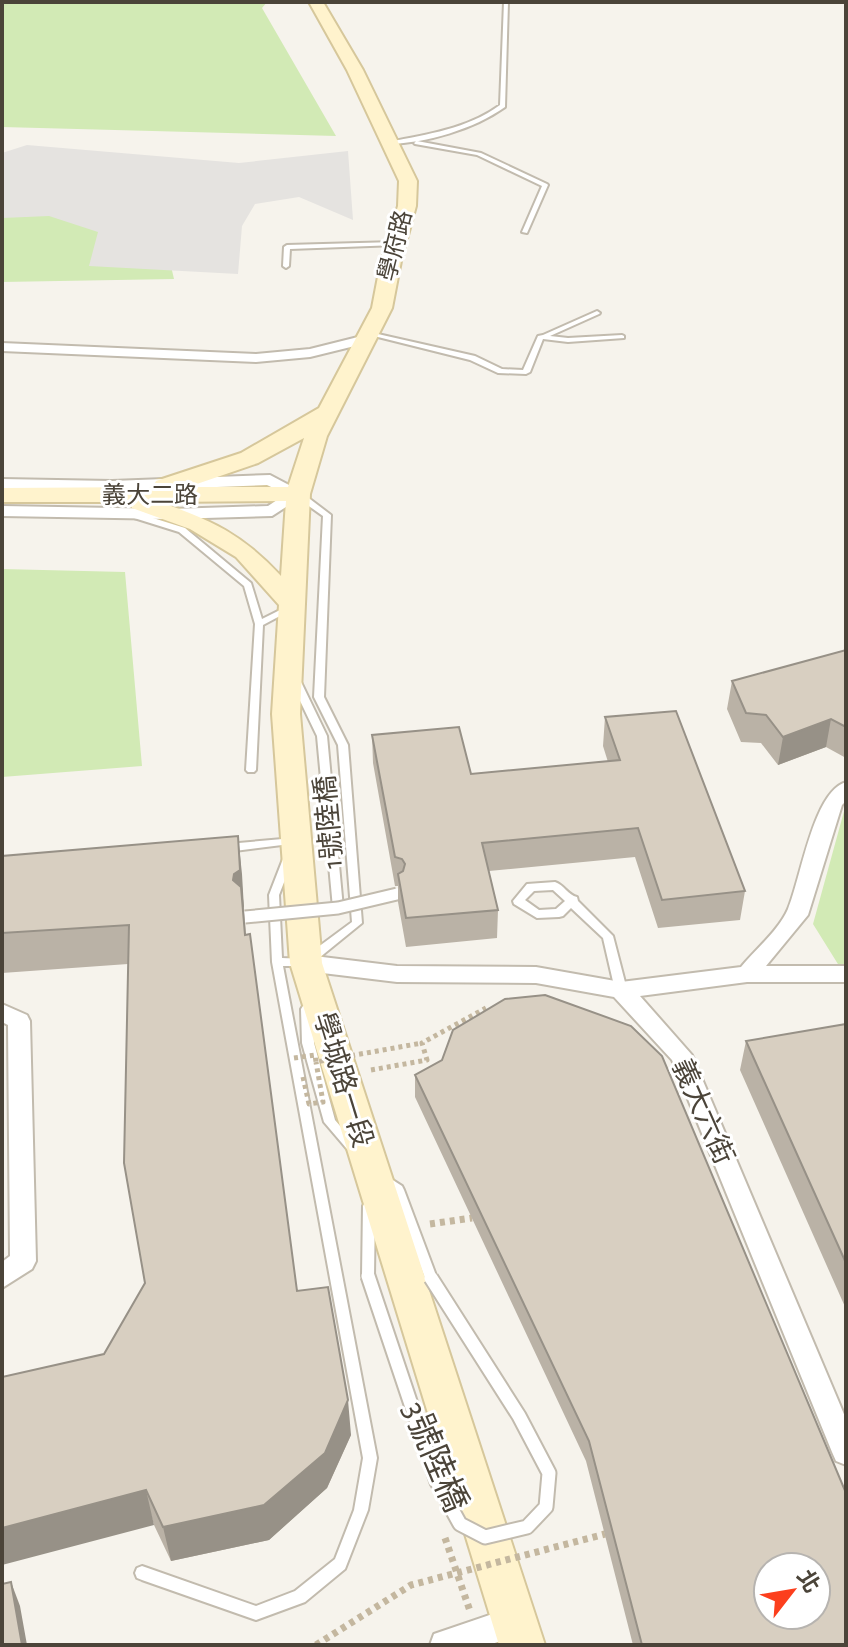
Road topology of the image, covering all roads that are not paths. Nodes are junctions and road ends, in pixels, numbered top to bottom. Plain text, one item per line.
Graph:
1 (316, 2) edge
2 (506, 2) edge
3 (391, 143) junction
4 (525, 232) dead end
5 (395, 244) junction
6 (286, 266) dead end
7 (597, 313) dead end
8 (368, 337) junction
9 (540, 337) junction
10 (622, 337) dead end
11 (2, 347) edge
12 (328, 412) junction
13 (2, 484) edge
14 (175, 484) junction
15 (298, 494) junction
16 (2, 495) edge
17 (122, 504) junction
18 (2, 511) edge
19 (171, 514) junction
20 (294, 606) junction
21 (259, 624) junction
22 (290, 669) junction
23 (251, 770) dead end
24 (846, 789) edge
25 (296, 841) junction
26 (221, 849) edge
27 (397, 894) edge
28 (573, 900) dead end
29 (338, 908) junction
30 (245, 917) edge
31 (292, 962) junction
32 (747, 974) junction
33 (846, 974) edge
34 (621, 990) junction
35 (2, 1012) edge
36 (405, 1267) junction
37 (2, 1277) edge
38 (846, 1452) edge
39 (142, 1573) dead end
40 (521, 1637) edge
41 (479, 1639) edge
42 (445, 1645) edge

1 - 3 main road, 學府路
2 - 3 lane
3 - 4 lane
3 - 5 main road, 學府路
5 - 6 lane
5 - 8 main road, 學府路
7 - 9 lane
8 - 9 lane
8 - 11 street
8 - 12 main road, 學府路
9 - 10 lane
12 - 14 main road
12 - 15 main road, 學府路
13 - 14 street
14 - 15 street
14 - 17 main road
15 - 17 main road, 義大二路
15 - 19 street
15 - 20 main road, 學城路一段
15 - 31 lane
16 - 17 main road, 義大二路
17 - 18 street
17 - 19 main road
17 - 21 lane
19 - 20 main road
20 - 21 lane
20 - 22 main road, 學城路一段
21 - 23 lane
22 - 25 main road, 學城路一段
22 - 29 lane, 1號陸橋
24 - 32 street
25 - 26 lane
25 - 31 main road, 學城路一段
27 - 29 lane, 1號陸橋, bridge
28 - 34 lane
29 - 30 lane, 1號陸橋, bridge
31 - 34 street
31 - 36 main road, 學城路一段
31 - 39 lane
32 - 33 street
32 - 34 street
34 - 38 street, 義大六街
35 - 37 street
36 - 36 lane, 3號陸橋, bridge
36 - 40 main road, 學城路一段
40 - 41 street
41 - 42 street

